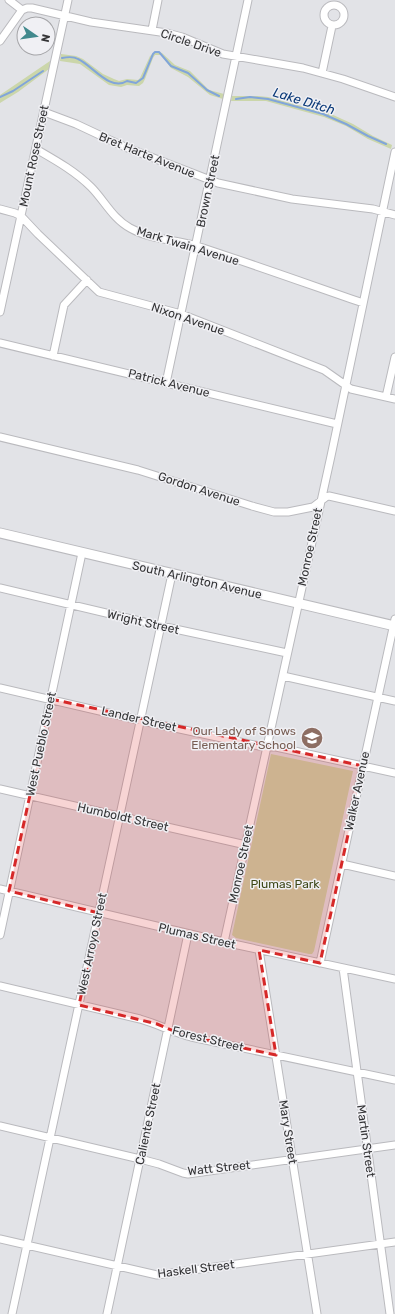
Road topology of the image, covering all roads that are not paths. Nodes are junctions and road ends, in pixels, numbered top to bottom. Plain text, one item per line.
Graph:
1 (9, 0) edge
2 (68, 0) edge
3 (158, 0) edge
4 (248, 0) edge
5 (22, 10) junction
6 (65, 16) junction
7 (332, 26) dead end
8 (152, 30) junction
9 (0, 42) edge
10 (236, 56) junction
11 (322, 73) junction
12 (395, 97) edge
13 (44, 112) junction
14 (36, 149) junction
15 (395, 152) edge
16 (210, 180) junction
17 (0, 209) edge
18 (382, 212) junction
19 (395, 215) edge
20 (21, 216) junction
21 (196, 246) junction
22 (87, 280) junction
23 (363, 303) junction
24 (0, 312) edge
25 (181, 314) junction
26 (0, 343) edge
27 (53, 356) junction
28 (395, 357) edge
29 (166, 382) junction
30 (345, 386) junction
31 (386, 397) junction
32 (395, 399) edge
33 (337, 424) junction
34 (0, 437) edge
35 (320, 502) junction
36 (395, 512) edge
37 (0, 534) edge
38 (82, 553) junction
39 (172, 574) junction
40 (0, 588) edge
41 (298, 604) junction
42 (71, 605) junction
43 (394, 624) edge
44 (161, 626) junction
45 (287, 654) junction
46 (283, 676) junction
47 (0, 688) edge
48 (378, 697) junction
49 (51, 699) junction
50 (395, 701) edge
51 (141, 720) junction
52 (267, 747) junction
53 (363, 766) junction
54 (395, 773) edge
55 (0, 789) edge
56 (30, 796) junction
57 (120, 817) junction
58 (246, 844) junction
59 (342, 864) junction
60 (395, 876) edge
61 (0, 889) edge
62 (9, 891) junction
63 (99, 913) junction
64 (188, 934) junction
65 (0, 935) edge
66 (224, 942) junction
67 (259, 950) junction
68 (320, 963) junction
69 (343, 968) junction
70 (395, 979) edge
71 (0, 986) edge
72 (79, 1005) junction
73 (168, 1029) junction
74 (276, 1054) junction
75 (357, 1072) junction
76 (395, 1080) edge
77 (0, 1126) edge
78 (50, 1138) junction
79 (395, 1145) edge
80 (368, 1149) junction
81 (140, 1159) junction
82 (293, 1159) junction
83 (0, 1239) edge
84 (395, 1242) edge
85 (381, 1244) junction
86 (27, 1245) junction
87 (308, 1254) junction
88 (117, 1266) junction
89 (12, 1314) edge
90 (107, 1314) edge
91 (317, 1314) edge
92 (390, 1314) edge

1 - 5 street
2 - 6 street, Mount Rose Street
3 - 8 street
4 - 10 street, Brown Street
5 - 6 street, Circle Drive
5 - 9 street
6 - 8 street, Circle Drive
6 - 13 street, Mount Rose Street
7 - 11 street
8 - 10 street, Circle Drive
10 - 11 street, Circle Drive
10 - 16 street, Brown Street
11 - 12 street, Circle Drive
13 - 14 street, Mount Rose Street
13 - 16 street, Bret Harte Avenue
14 - 20 street, Mount Rose Street
14 - 21 street, Mark Twain Avenue
15 - 18 street, Monroe Street
16 - 18 street, Bret Harte Avenue
16 - 21 street, Brown Street
17 - 20 street, Nixon Avenue
18 - 19 street, Bret Harte Avenue
18 - 23 street, Monroe Street
20 - 22 street, Nixon Avenue
20 - 24 street, Mount Rose Street
21 - 23 street, Mark Twain Avenue
21 - 25 street, Brown Street
22 - 25 street, Nixon Avenue
22 - 27 street
23 - 30 street, Monroe Street
25 - 29 street, Brown Street
25 - 30 street, Nixon Avenue
26 - 27 street, Patrick Avenue
27 - 29 street, Patrick Avenue
28 - 31 street
29 - 33 street, Patrick Avenue
30 - 31 street, Nixon Avenue
30 - 33 street, Monroe Street
31 - 32 street, Nixon Avenue
33 - 35 street, Monroe Street
34 - 35 street, Gordon Avenue
35 - 36 street, Gordon Avenue
35 - 41 street, Monroe Street
37 - 38 main road, South Arlington Avenue
38 - 39 main road, South Arlington Avenue
38 - 42 street, West Pueblo Street
39 - 41 main road, South Arlington Avenue
39 - 44 street, West Arroyo Street
40 - 42 street, Wright Street
41 - 43 main road, South Arlington Avenue
41 - 45 street, Monroe Street
42 - 44 street, Wright Street
42 - 49 street, West Pueblo Street
43 - 48 street, Walker Avenue
44 - 45 street, Wright Street
44 - 51 street, West Arroyo Street
45 - 46 street, Monroe Street
46 - 48 street
46 - 52 street, Monroe Street
47 - 49 street, Lander Street
48 - 50 street
48 - 53 street, Walker Avenue
49 - 51 street, Lander Street
49 - 56 street, West Pueblo Street
51 - 52 street, Lander Street
51 - 57 street, West Arroyo Street
52 - 53 street, Lander Street
52 - 58 street, Monroe Street
53 - 54 street, Lander Street
53 - 59 street, Walker Avenue
55 - 56 street, Humboldt Street
56 - 57 street, Humboldt Street
56 - 62 street, West Pueblo Street
57 - 58 street, Humboldt Street
57 - 63 street, West Arroyo Street
58 - 66 street, Monroe Street
59 - 60 street
59 - 68 street, Walker Avenue
61 - 62 street, Plumas Street
62 - 63 street, Plumas Street
62 - 65 street, West Pueblo Street
63 - 64 street, Plumas Street
63 - 72 street, West Arroyo Street
64 - 66 street, Plumas Street
64 - 73 street, Caliente Street
66 - 67 street, Plumas Street
67 - 68 street, Plumas Street
67 - 74 street, Mary Street
68 - 69 street, Plumas Street
69 - 70 street, Plumas Street
69 - 75 street, Martin Street
71 - 72 street, Forest Street
72 - 73 street, Forest Street
72 - 78 street, West Arroyo Street
73 - 74 street, Forest Street
73 - 81 street, Caliente Street
74 - 75 street, Forest Street
74 - 82 street, Mary Street
75 - 76 street, Forest Street
75 - 80 street, Martin Street
77 - 78 street, Watt Street
78 - 81 street, Watt Street
78 - 86 street, West Arroyo Street
79 - 80 street, Watt Street
80 - 82 street, Watt Street
80 - 85 street, Martin Street
81 - 82 street, Watt Street
81 - 88 street, Caliente Street
82 - 87 street, Mary Street
83 - 86 street, Haskell Street
84 - 85 street, Haskell Street
85 - 87 street, Haskell Street
85 - 92 street, Martin Street
86 - 88 street, Haskell Street
86 - 89 street, West Arroyo Street
87 - 88 street, Haskell Street
87 - 91 street, Mary Street
88 - 90 street, Caliente Street

